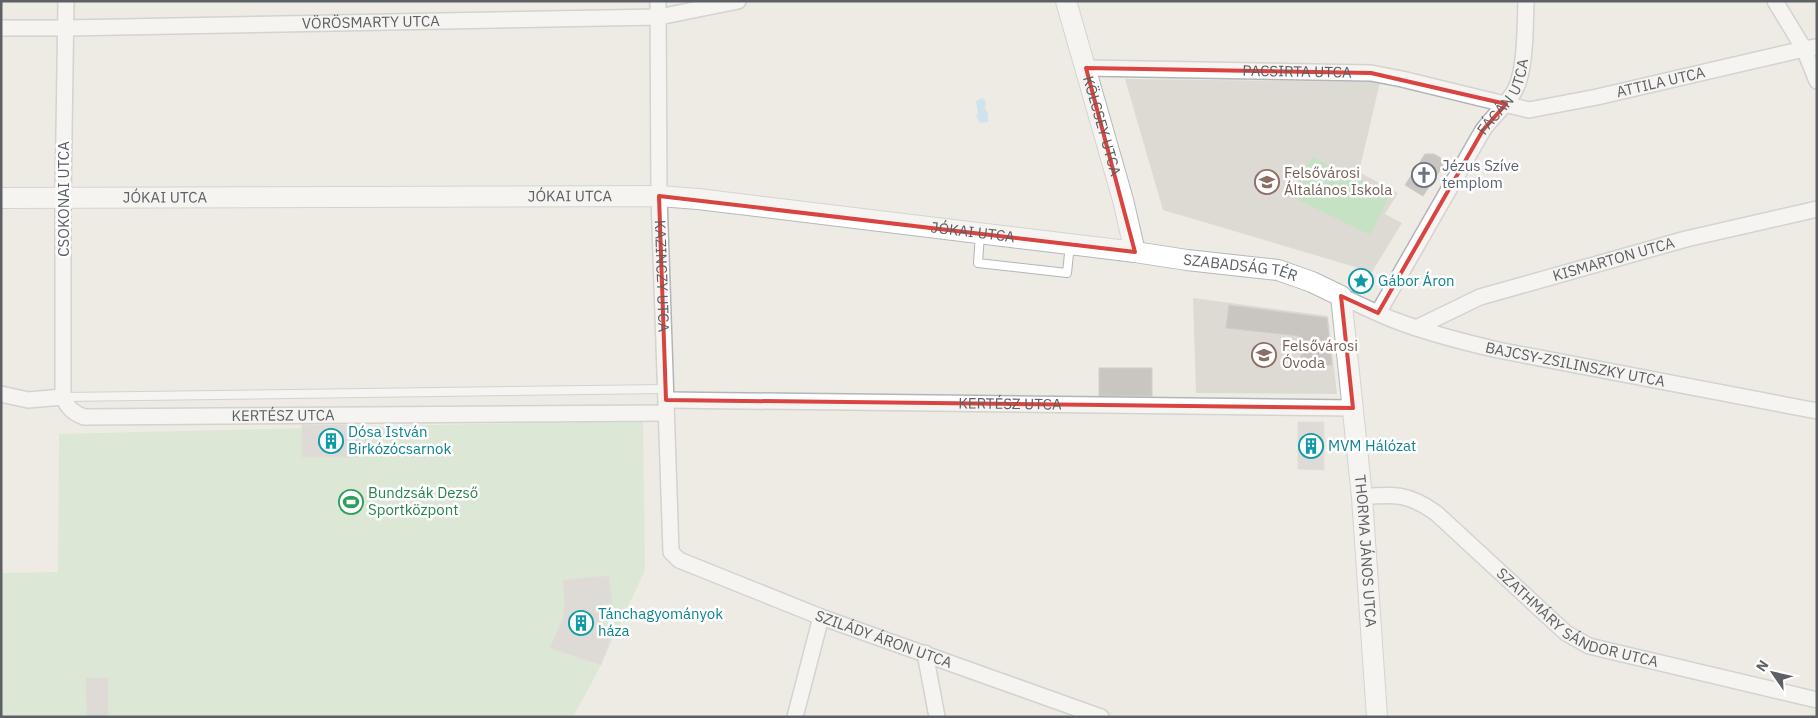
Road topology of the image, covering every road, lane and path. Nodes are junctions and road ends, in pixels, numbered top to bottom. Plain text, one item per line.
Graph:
1 (66, 1) edge
2 (658, 1) edge
3 (738, 1) edge
4 (1066, 1) edge
5 (1526, 1) edge
6 (1775, 1) edge
7 (659, 17) junction
8 (1, 28) edge
9 (66, 28) junction
10 (1810, 48) edge
11 (1086, 68) junction
12 (1817, 82) edge
13 (1506, 104) junction
14 (659, 196) junction
15 (1, 198) edge
16 (63, 198) junction
17 (1817, 208) edge
18 (980, 234) junction
19 (1070, 244) junction
20 (1136, 252) junction
21 (1341, 296) junction
22 (1378, 313) junction
23 (1416, 328) junction
24 (1, 394) edge
25 (64, 397) junction
26 (666, 401) junction
27 (1353, 408) junction
28 (1817, 411) edge
29 (1362, 497) junction
30 (672, 552) joint
31 (821, 617) junction
32 (925, 653) junction
33 (1817, 700) edge
34 (795, 717) edge
35 (936, 717) edge
36 (1101, 717) edge
37 (1378, 717) edge

1 - 9 street, CSOKONAI UTCA
2 - 7 street, KAZINCZY UTCA
3 - 7 street, VÖRÖSMARTY UTCA
4 - 11 street, KÖLCSEY UTCA
5 - 13 street, FÁCÁN UTCA
6 - 10 street
7 - 9 street, VÖRÖSMARTY UTCA
7 - 14 street, KAZINCZY UTCA
8 - 9 street, VÖRÖSMARTY UTCA
9 - 16 street, CSOKONAI UTCA
10 - 12 street
10 - 13 street, ATTILA UTCA
11 - 13 street, PACSIRTA UTCA
11 - 20 street, KÖLCSEY UTCA
13 - 22 street, FÁCÁN UTCA
14 - 16 street, JÓKAI UTCA
14 - 18 street, JÓKAI UTCA
14 - 26 street, KAZINCZY UTCA
15 - 16 street, JÓKAI UTCA
16 - 25 street, CSOKONAI UTCA
17 - 23 street, KISMARTON UTCA
18 - 19 street, JÓKAI UTCA
18 - 19 lane
19 - 20 street, JÓKAI UTCA
20 - 21 street, SZABADSÁG TÉR
21 - 22 street, BAJCSY-ZSILINSZKY UTCA
21 - 27 street, THORMA JÁNOS UTCA
22 - 23 street, BAJCSY-ZSILINSZKY UTCA
23 - 28 street, BAJCSY-ZSILINSZKY UTCA
24 - 25 street
25 - 26 lane
25 - 26 street, KERTÉSZ UTCA
26 - 27 street, KERTÉSZ UTCA
26 - 30 street, KAZINCZY UTCA
27 - 29 street, THORMA JÁNOS UTCA
29 - 33 street, SZATHMÁRY SÁNDOR UTCA
29 - 37 street, THORMA JÁNOS UTCA
30 - 31 street, SZILÁDY ÁRON UTCA
31 - 32 street, SZILÁDY ÁRON UTCA
31 - 34 street
32 - 35 street
32 - 36 street, SZILÁDY ÁRON UTCA

